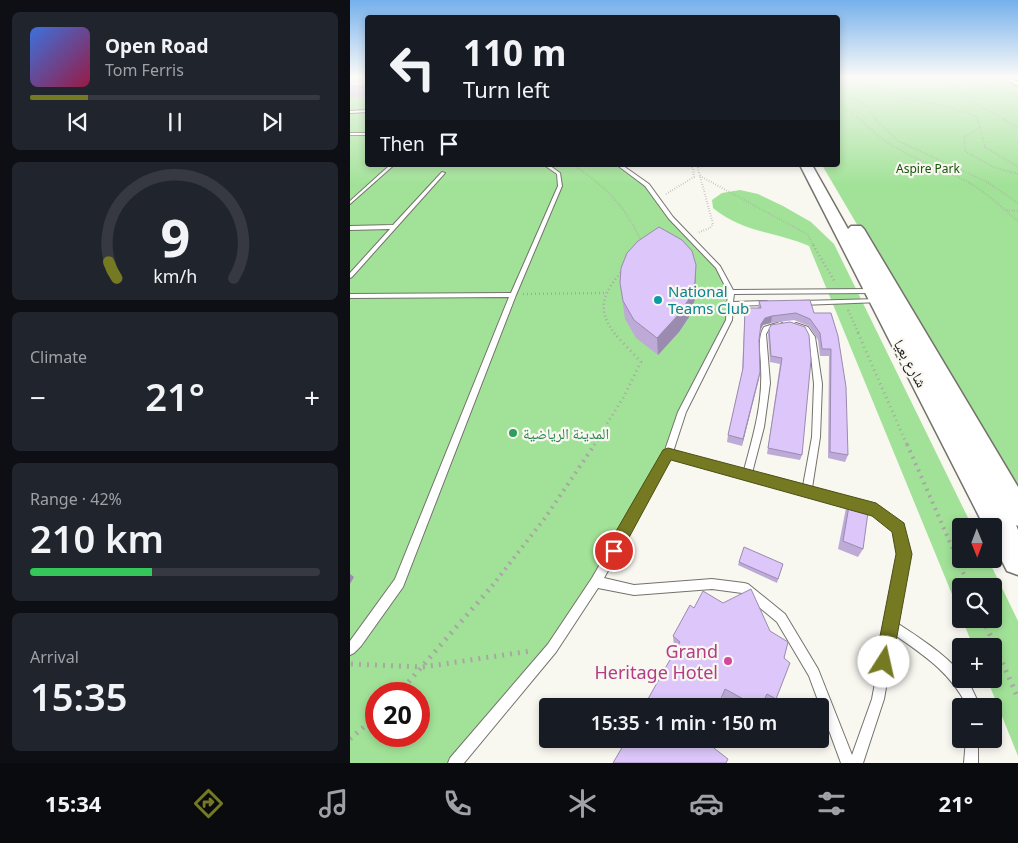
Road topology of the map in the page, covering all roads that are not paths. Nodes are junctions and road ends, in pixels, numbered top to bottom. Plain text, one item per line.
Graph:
1 (350, 134) edge
2 (365, 134) edge
3 (390, 167) edge
4 (549, 167) edge
5 (622, 167) edge
6 (807, 167) edge
7 (819, 167) edge
8 (436, 172) dead end
9 (383, 173) junction
10 (394, 173) dead end
11 (350, 203) edge
12 (393, 227) junction
13 (350, 228) edge
14 (350, 276) edge
15 (731, 292) junction
16 (513, 295) junction
17 (350, 296) edge
18 (885, 296) junction
19 (779, 303) edge
20 (798, 303) edge
21 (731, 304) junction
22 (668, 454) junction
23 (747, 475) junction
24 (991, 488) junction
25 (807, 491) junction
26 (1018, 513) edge
27 (1018, 560) edge
28 (596, 582) junction
29 (891, 625) junction
30 (350, 649) edge
31 (971, 698) edge
32 (972, 748) edge
33 (455, 763) edge
34 (848, 763) edge
35 (856, 763) edge
36 (971, 763) edge

1 - 2 lane
3 - 9 lane
4 - 16 lane
5 - 15 lane
6 - 18 street, شارع بعيا
7 - 18 street, شارع بعيا
8 - 12 lane
9 - 10 lane
9 - 11 lane
12 - 13 lane
12 - 14 lane
15 - 18 lane
15 - 21 lane
16 - 17 lane
16 - 30 lane
18 - 20 lane
18 - 24 street, شارع بعيا
19 - 21 lane
21 - 22 lane
22 - 23 lane
22 - 28 lane
23 - 25 lane
23 - 25 lane
24 - 26 street, شارع بعيا
24 - 27 street, شارع بعيا
25 - 29 lane
28 - 33 lane
28 - 34 lane
29 - 31 lane
29 - 35 lane
32 - 36 lane

